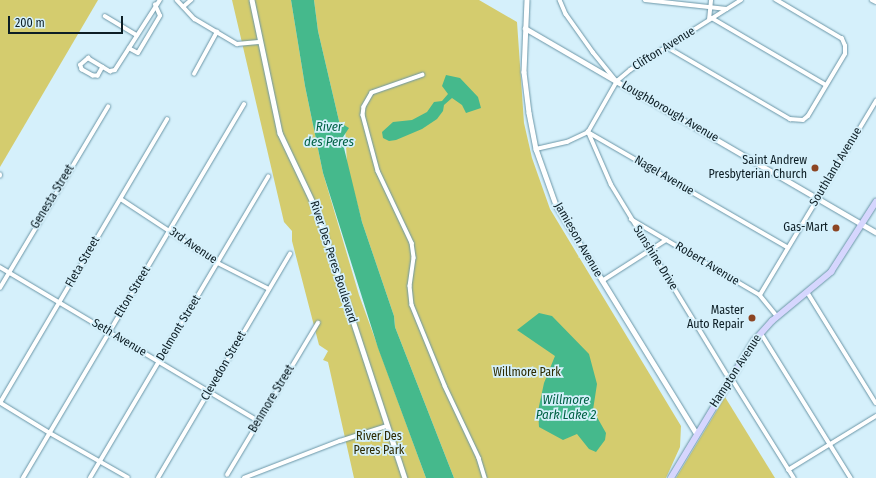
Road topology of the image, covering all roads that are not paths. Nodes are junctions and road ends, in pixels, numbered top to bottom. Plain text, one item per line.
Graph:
1 (160, 0) edge
2 (177, 0) edge
3 (191, 0) edge
4 (252, 0) edge
5 (527, 0) edge
6 (560, 0) edge
7 (645, 0) edge
8 (711, 0) edge
9 (741, 0) edge
10 (776, 0) edge
11 (872, 0) edge
12 (876, 2) edge
13 (155, 5) junction
14 (183, 7) junction
15 (711, 7) junction
16 (727, 9) junction
17 (105, 16) dead end
18 (711, 19) junction
19 (525, 28) junction
20 (217, 32) junction
21 (136, 35) junction
22 (261, 42) junction
23 (667, 47) junction
24 (129, 48) junction
25 (103, 67) junction
26 (194, 74) dead end
27 (423, 75) dead end
28 (617, 81) junction
29 (826, 85) junction
30 (876, 101) edge
31 (244, 105) dead end
32 (108, 107) dead end
33 (167, 120) dead end
34 (588, 132) junction
35 (536, 149) junction
36 (268, 177) dead end
37 (818, 197) junction
38 (121, 198) junction
39 (876, 202) edge
40 (630, 218) junction
41 (863, 224) junction
42 (170, 231) junction
43 (876, 232) edge
44 (666, 240) junction
45 (787, 247) junction
46 (651, 252) junction
47 (290, 254) dead end
48 (218, 263) junction
49 (0, 267) edge
50 (9, 273) junction
51 (602, 281) junction
52 (0, 288) edge
53 (269, 289) junction
54 (808, 293) junction
55 (760, 295) junction
56 (59, 302) junction
57 (778, 316) junction
58 (318, 323) dead end
59 (109, 332) junction
60 (761, 332) junction
61 (159, 362) junction
62 (730, 378) junction
63 (209, 392) junction
64 (0, 403) edge
65 (876, 403) edge
66 (876, 416) edge
67 (258, 421) junction
68 (387, 426) junction
69 (49, 433) junction
70 (696, 434) junction
71 (830, 444) junction
72 (100, 462) junction
73 (788, 470) junction
74 (227, 475) dead end
75 (23, 478) edge
76 (90, 478) edge
77 (128, 478) edge
78 (158, 478) edge
79 (244, 478) edge
80 (406, 478) edge
81 (485, 478) edge
82 (671, 478) edge
83 (794, 478) edge
84 (851, 478) edge

1 - 13 street
2 - 14 street
3 - 14 street
4 - 22 main road, River Des Peres Boulevard
5 - 19 main road, Jamieson Avenue
6 - 28 street
7 - 15 street
8 - 15 street
9 - 16 street, Clifton Avenue
10 - 29 street
11 - 12 street
13 - 21 street
13 - 24 street
14 - 20 street
15 - 16 street
15 - 18 street
16 - 18 street, Clifton Avenue
17 - 21 street
18 - 23 street, Clifton Avenue
18 - 29 street
19 - 28 main road, Loughborough Avenue
19 - 35 main road, Jamieson Avenue
20 - 22 street
20 - 26 street
21 - 24 street
22 - 68 main road, River Des Peres Boulevard
23 - 28 street, Clifton Avenue
23 - 29 street
24 - 25 street
25 - 25 street
27 - 81 street
28 - 34 street, Clifton Avenue
28 - 37 main road, Loughborough Avenue
30 - 37 street, Southland Avenue
31 - 42 street, Elton Street
32 - 50 street, Genesta Street
33 - 38 street, Fleta Street
34 - 35 street
34 - 40 street, Sunshine Drive
34 - 45 street, Nagel Avenue
35 - 51 main road, Jamieson Avenue
36 - 48 street, Delmont Street
37 - 41 main road, Loughborough Avenue
37 - 45 street, Southland Avenue
38 - 42 street, 3rd Avenue
38 - 56 street, Fleta Street
39 - 41 main road, Hampton Avenue
40 - 44 street, Robert Avenue
40 - 46 street, Sunshine Drive
41 - 43 main road, Loughborough Avenue
41 - 54 main road, Hampton Avenue
42 - 48 street, 3rd Avenue
42 - 59 street, Elton Street
44 - 46 street
44 - 55 street, Robert Avenue
45 - 55 street, Southland Avenue
46 - 51 street
46 - 62 street, Sunshine Drive
47 - 53 street, Clevedon Street
48 - 53 street, 3rd Avenue
48 - 61 street, Delmont Street
49 - 50 street, Seth Avenue
50 - 52 street, Genesta Street
50 - 56 street, Seth Avenue
51 - 70 main road, Jamieson Avenue
53 - 63 street, Clevedon Street
54 - 57 main road, Hampton Avenue
54 - 65 street
55 - 57 street, Robert Avenue
56 - 59 street, Seth Avenue
56 - 64 street, Fleta Street
57 - 60 main road, Hampton Avenue
58 - 67 street, Benmore Street
59 - 61 street, Seth Avenue
59 - 69 street, Elton Street
60 - 62 main road, Hampton Avenue
60 - 71 street
61 - 63 street, Seth Avenue
61 - 72 street, Delmont Street
62 - 70 main road, Hampton Avenue
62 - 73 street, Sunshine Drive
63 - 67 street, Seth Avenue
63 - 78 street, Clevedon Street
64 - 69 street
66 - 71 street
67 - 74 street, Benmore Street
68 - 79 street
68 - 80 main road, River Des Peres Boulevard
69 - 72 street
69 - 75 street, Elton Street
70 - 82 main road, Hampton Avenue
71 - 73 street
71 - 84 street
72 - 76 street, Delmont Street
72 - 77 street
73 - 83 street, Sunshine Drive

